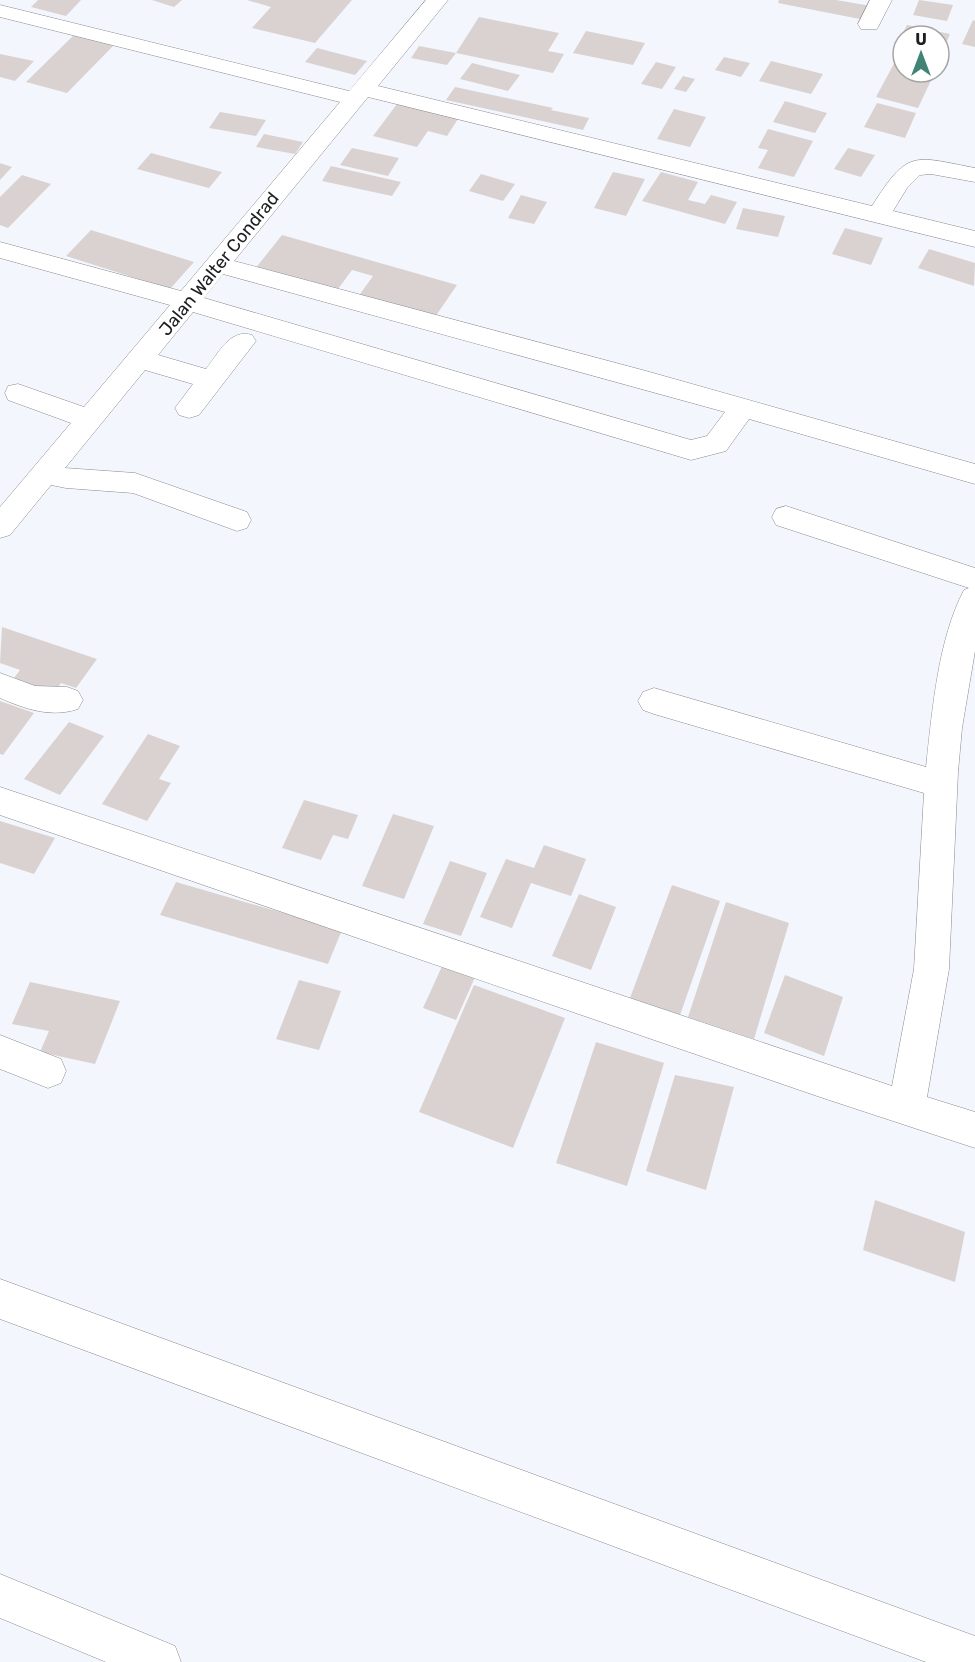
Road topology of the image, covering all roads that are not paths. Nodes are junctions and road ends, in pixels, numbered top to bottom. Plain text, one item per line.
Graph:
1 (437, 0) edge
2 (881, 0) edge
3 (0, 11) edge
4 (869, 24) dead end
5 (359, 94) junction
6 (975, 175) edge
7 (879, 215) junction
8 (975, 239) edge
9 (0, 250) edge
10 (219, 265) junction
11 (189, 302) junction
12 (243, 341) dead end
13 (141, 359) junction
14 (210, 380) junction
15 (18, 393) dead end
16 (743, 407) junction
17 (189, 408) dead end
18 (90, 420) junction
19 (46, 472) junction
20 (975, 474) edge
21 (786, 517) dead end
22 (237, 520) dead end
23 (0, 527) edge
24 (975, 579) edge
25 (975, 598) edge
26 (965, 669) edge
27 (0, 685) edge
28 (67, 700) dead end
29 (654, 701) dead end
30 (939, 784) junction
31 (0, 801) edge
32 (0, 1052) edge
33 (48, 1071) dead end
34 (906, 1107) junction
35 (975, 1130) edge
36 (0, 1299) edge
37 (0, 1596) edge
38 (975, 1658) edge
39 (159, 1662) edge

1 - 5 street, Jalan Walter Condrad
2 - 4 street
3 - 5 street
5 - 7 street
5 - 10 street, Jalan Walter Condrad
6 - 7 street
7 - 8 street
9 - 11 street
10 - 11 street, Jalan Walter Condrad
10 - 16 street
11 - 13 street, Jalan Walter Condrad
11 - 16 street
12 - 14 street
13 - 14 street
13 - 18 street, Jalan Walter Condrad
14 - 17 street
15 - 18 street
16 - 20 street
18 - 19 street, Jalan Walter Condrad
19 - 22 street
19 - 23 street, Jalan Walter Condrad
21 - 24 street
25 - 26 street
26 - 30 street
27 - 28 street
29 - 30 street
30 - 34 street
31 - 34 street
32 - 33 street
34 - 35 street
36 - 38 street
37 - 39 street

